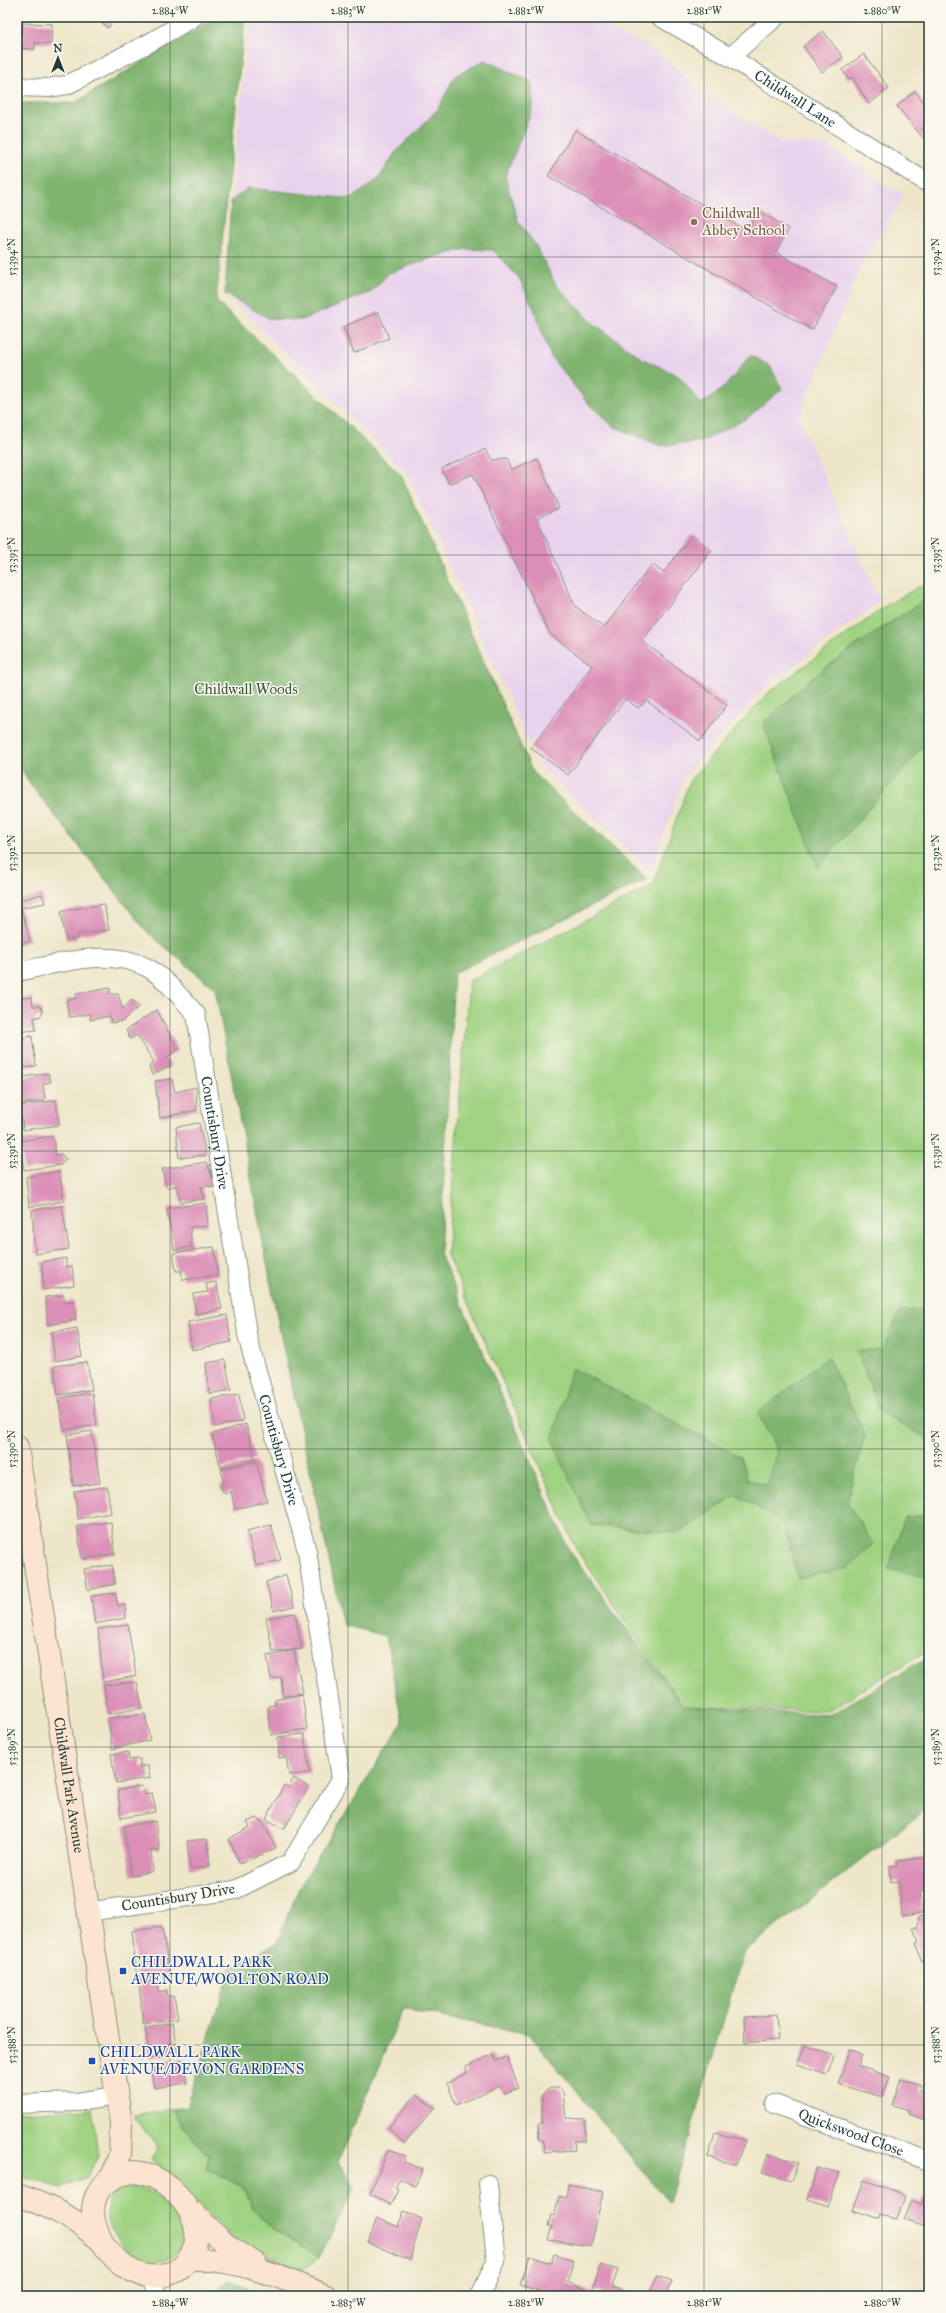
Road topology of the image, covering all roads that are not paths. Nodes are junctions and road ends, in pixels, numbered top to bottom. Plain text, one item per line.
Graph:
1 (194, 17) edge
2 (660, 17) edge
3 (776, 17) edge
4 (730, 57) junction
5 (17, 87) edge
6 (928, 182) edge
7 (17, 972) edge
8 (17, 1447) edge
9 (19, 1468) edge
10 (87, 1912) junction
11 (116, 2096) junction
12 (17, 2104) edge
13 (774, 2104) dead end
14 (121, 2123) junction
15 (929, 2161) edge
16 (160, 2181) junction
17 (488, 2184) dead end
18 (105, 2187) junction
19 (17, 2195) edge
20 (41, 2203) junction
21 (189, 2209) junction
22 (101, 2241) junction
23 (188, 2261) junction
24 (282, 2277) junction
25 (154, 2286) edge
26 (326, 2296) edge
27 (480, 2296) edge

1 - 5 street
2 - 4 street, Childwall Lane
3 - 4 street
4 - 6 street, Childwall Lane
7 - 10 street, Countisbury Drive
8 - 9 street, Childwall Park Avenue
9 - 10 street, Childwall Park Avenue
10 - 11 street, Childwall Park Avenue
11 - 12 street
11 - 14 street, Childwall Park Avenue
13 - 15 street, Quickswood Close
14 - 16 street, Childwall Park Avenue
14 - 18 street, Childwall Park Avenue
16 - 18 street
16 - 21 street
17 - 27 street
18 - 20 street
18 - 22 street
19 - 20 street
20 - 22 street
21 - 23 street
21 - 24 street
22 - 25 street
23 - 24 street
23 - 25 street
24 - 26 street

